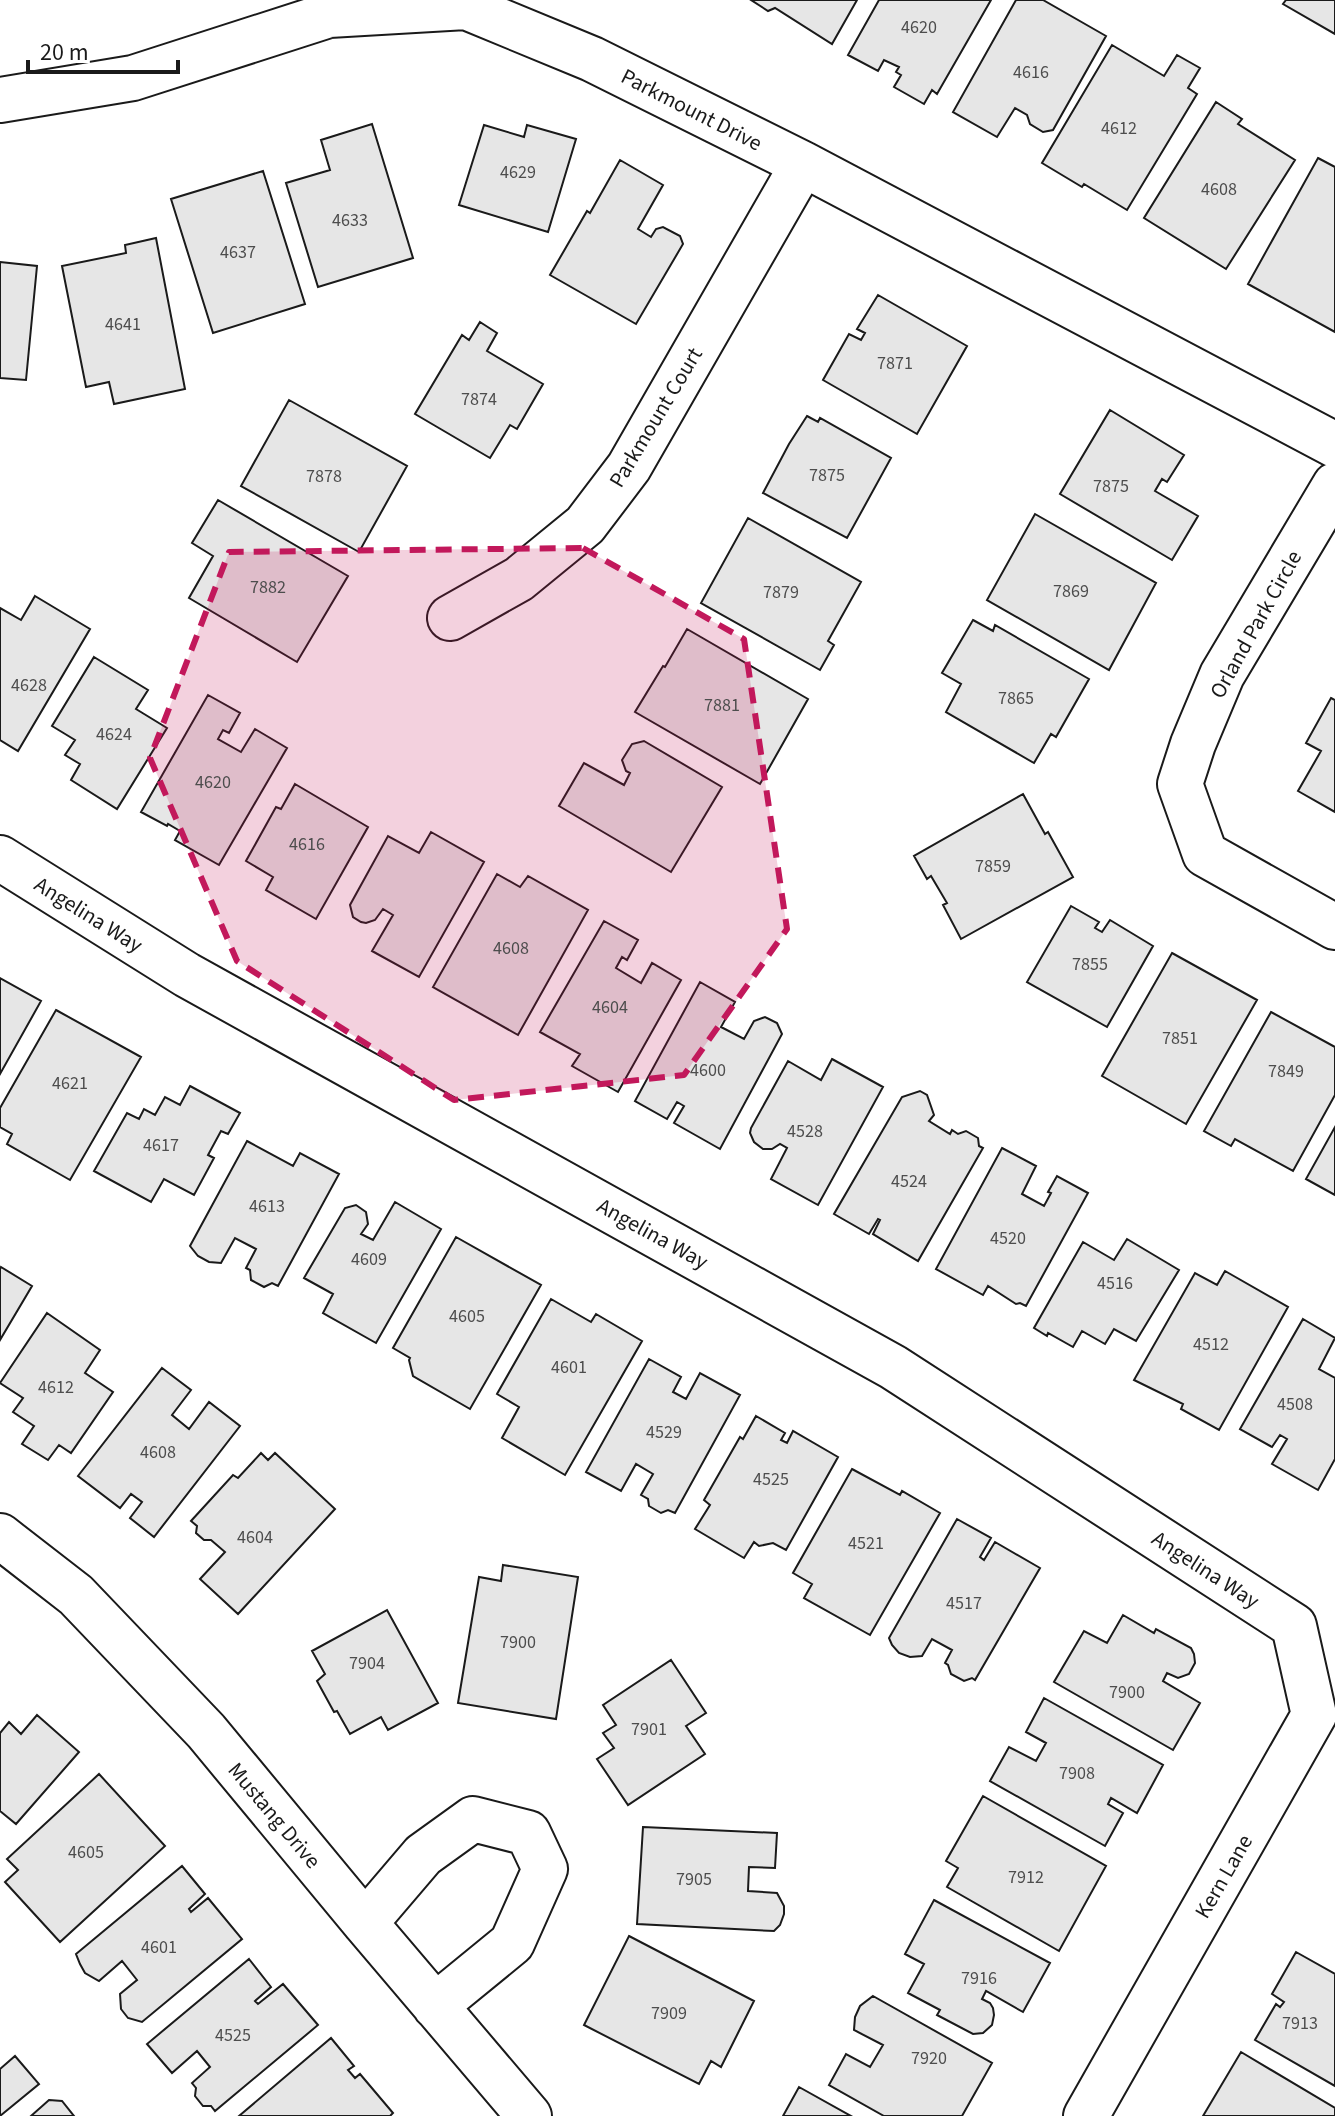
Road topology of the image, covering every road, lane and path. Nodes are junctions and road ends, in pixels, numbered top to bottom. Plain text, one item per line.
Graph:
1 (0, 100) edge
2 (803, 164) junction
3 (1335, 445) edge
4 (1335, 485) edge
5 (450, 618) dead end
6 (0, 858) edge
7 (1335, 927) edge
8 (0, 1536) edge
9 (1294, 1626) joint
10 (365, 1923) junction
11 (435, 2006) junction
12 (529, 2116) edge
13 (1086, 2116) edge

1 - 2 street, Parkmount Drive
2 - 3 street, Parkmount Drive
2 - 5 street, Parkmount Court
4 - 7 street, Orland Park Circle
6 - 9 street, Angelina Way
8 - 10 street, Mustang Drive
9 - 13 street, Kern Lane
10 - 11 street, Mustang Drive
10 - 11 street
11 - 12 street, Mustang Drive

